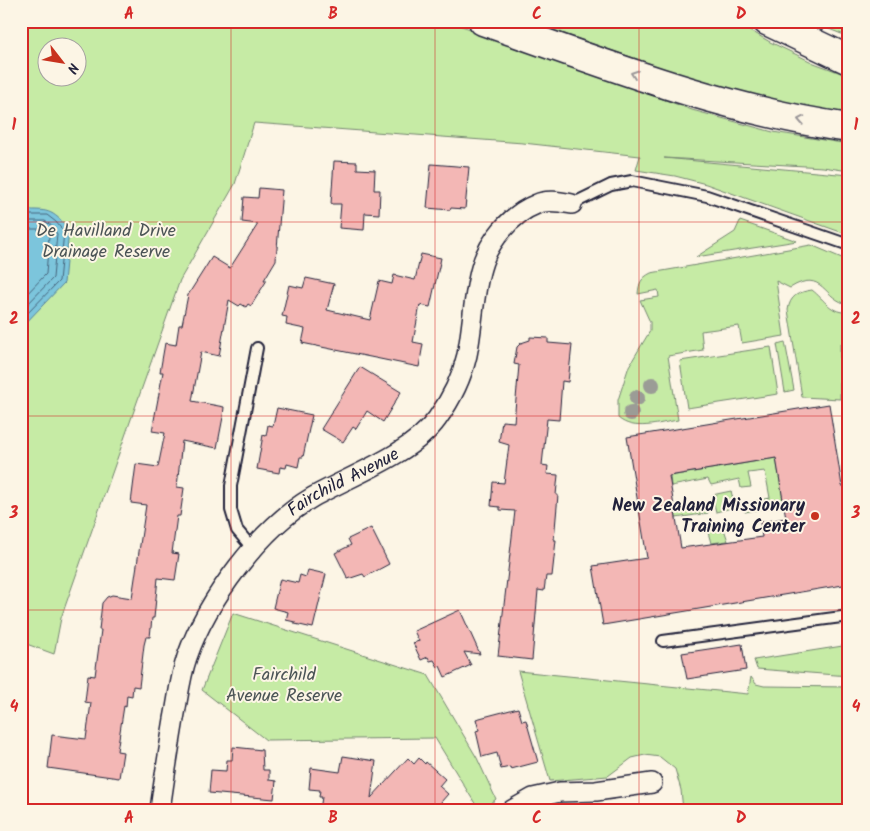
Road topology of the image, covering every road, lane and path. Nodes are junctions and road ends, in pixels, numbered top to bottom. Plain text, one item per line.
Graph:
1 (483, 21) edge
2 (767, 21) edge
3 (843, 55) edge
4 (849, 128) edge
5 (572, 204) joint
6 (849, 245) edge
7 (257, 348) dead end
8 (252, 549) junction
9 (849, 616) edge
10 (663, 641) dead end
11 (652, 784) dead end
12 (160, 810) edge
13 (512, 810) edge

4 -> 1 highway
2 - 3 highway
5 - 6 lane
5 - 8 street, Fairchild Avenue
7 - 8 lane
8 - 12 street, Fairchild Avenue
9 - 10 lane
11 - 13 street

